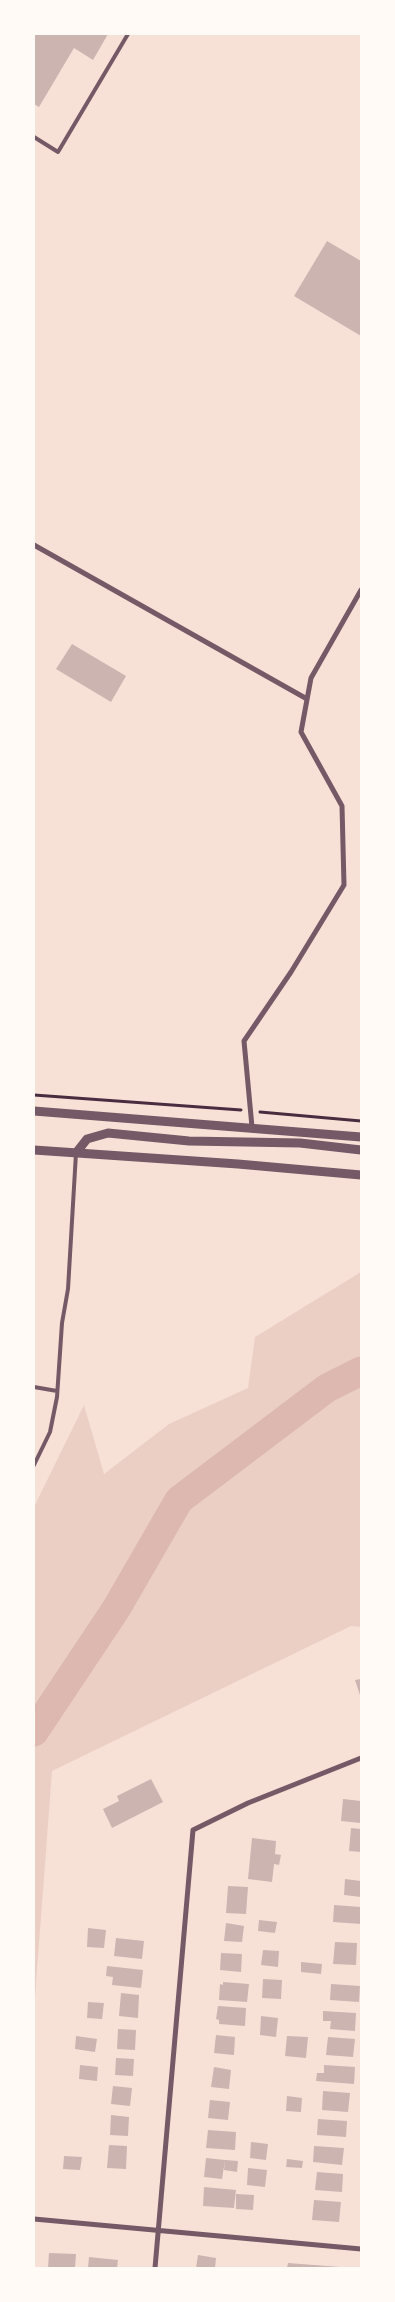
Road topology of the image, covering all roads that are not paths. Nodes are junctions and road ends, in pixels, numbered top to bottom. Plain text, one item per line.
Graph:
1 (128, 34) edge
2 (34, 137) edge
3 (34, 545) edge
4 (361, 590) edge
5 (307, 699) junction
6 (34, 1111) edge
7 (252, 1127) junction
8 (361, 1137) edge
9 (34, 1150) edge
10 (361, 1150) edge
11 (76, 1152) junction
12 (361, 1175) edge
13 (34, 1387) edge
14 (57, 1391) junction
15 (34, 1465) edge
16 (361, 1758) edge
17 (34, 2220) edge
18 (159, 2231) junction
19 (361, 2249) edge
20 (156, 2268) edge

1 - 2 lane
3 - 5 street
4 - 5 street
5 - 7 street
6 - 7 street
7 - 8 street
9 - 11 street
10 - 11 street
11 - 12 street
11 - 14 lane
13 - 14 lane
14 - 15 lane
16 - 18 street
17 - 18 street
18 - 19 street
18 - 20 street

